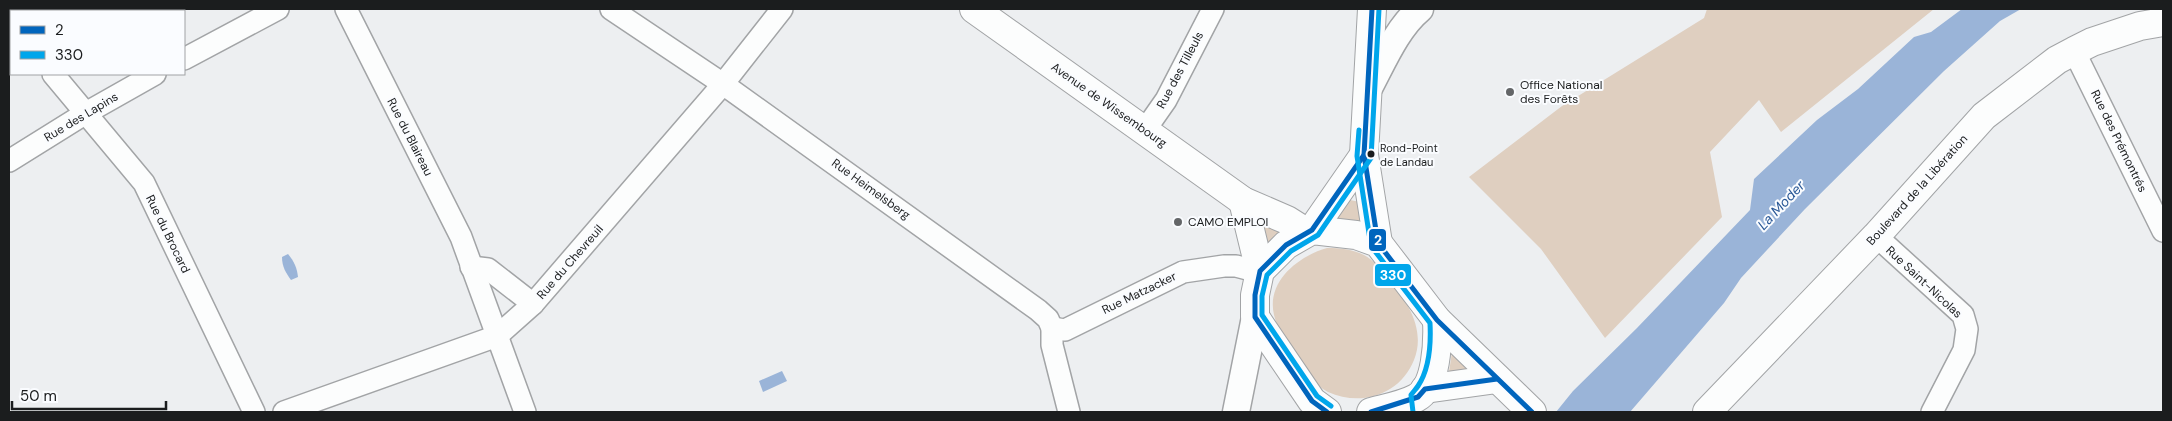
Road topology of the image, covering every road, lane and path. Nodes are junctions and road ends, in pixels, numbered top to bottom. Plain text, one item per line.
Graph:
1 (278, 9) edge
2 (346, 9) edge
3 (611, 9) edge
4 (782, 9) edge
5 (974, 9) edge
6 (1213, 9) edge
7 (1372, 9) edge
8 (1420, 9) edge
9 (2163, 22) edge
10 (2074, 51) junction
11 (185, 57) edge
12 (54, 75) edge
13 (153, 75) edge
14 (723, 84) junction
15 (1369, 88) junction
16 (86, 113) junction
17 (1144, 130) junction
18 (1364, 155) junction
19 (9, 161) edge
20 (1243, 201) junction
21 (1309, 231) junction
22 (2163, 231) edge
23 (1876, 236) junction
24 (1378, 243) junction
25 (472, 267) junction
26 (1260, 272) junction
27 (533, 304) junction
28 (1255, 317) junction
29 (1437, 320) junction
30 (1052, 328) junction
31 (497, 336) junction
32 (1497, 379) junction
33 (1421, 399) edge
34 (1525, 405) edge
35 (254, 412) edge
36 (284, 412) edge
37 (525, 412) edge
38 (1069, 412) edge
39 (1236, 412) edge
40 (1327, 412) edge
41 (1371, 412) edge
42 (1707, 412) edge
43 (1932, 412) edge

1 - 11 street
2 - 25 street, Rue du Blaireau
3 - 14 street, Rue Heimelsberg
4 - 14 street, Rue du Chevreuil
5 - 17 main road, Avenue de Wissembourg
6 - 17 street, Rue des Tilleuls
7 - 15 main road
8 - 15 street
9 - 10 main road, Boulevard de la Libération
10 - 22 street, Rue des Prémontrés
10 - 23 main road, Boulevard de la Libération
12 - 16 street, Rue du Brocard
13 - 16 street, Rue des Lapins
14 - 27 street, Rue du Chevreuil
14 - 30 street, Rue Heimelsberg
15 - 18 main road
16 - 19 street, Rue des Lapins
16 - 35 street, Rue du Brocard
17 - 20 main road, Avenue de Wissembourg
18 - 21 main road
18 - 24 main road
20 - 21 main road, Avenue de Wissembourg
20 - 26 main road
21 - 24 main road
21 - 26 main road
23 - 42 main road, Boulevard de la Libération
23 - 43 street, Rue Saint-Nicolas
24 - 29 main road
25 - 27 street
25 - 31 street, Rue du Blaireau
26 - 28 main road
26 - 30 street, Rue Matzacker
27 - 31 street, Rue du Chevreuil
28 - 39 street
28 - 40 main road
29 - 32 main road
29 - 33 main road
30 - 38 street
31 - 36 street, Rue du Chevreuil
31 - 37 street, Rue du Blaireau
32 - 33 main road
32 - 34 main road
33 - 41 main road

